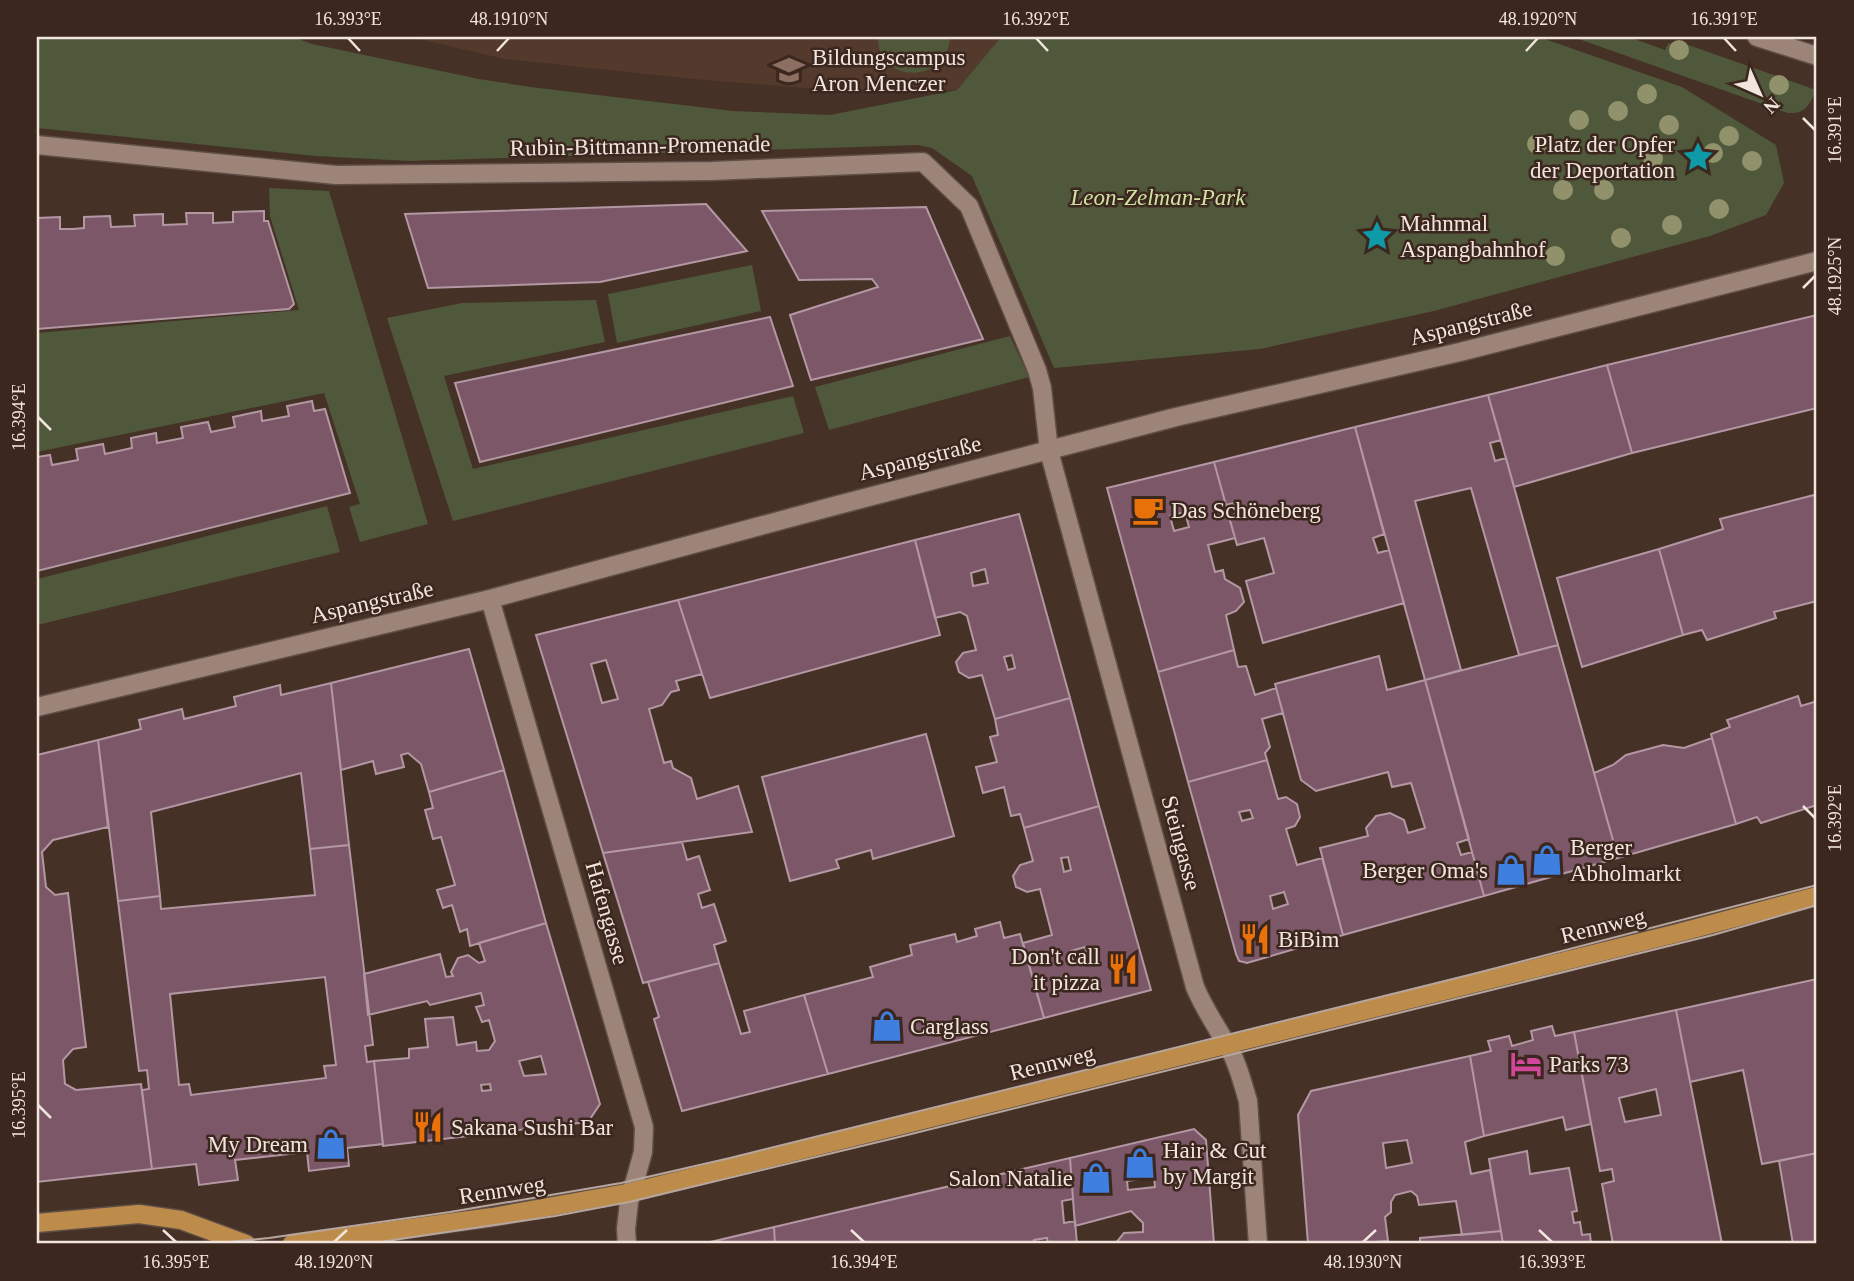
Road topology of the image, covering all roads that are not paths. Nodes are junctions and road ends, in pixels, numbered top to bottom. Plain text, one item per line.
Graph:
1 (1758, 37) edge
2 (1817, 56) edge
3 (37, 145) edge
4 (1817, 261) edge
5 (1049, 451) junction
6 (490, 599) junction
7 (37, 707) edge
8 (1817, 896) edge
9 (1227, 1046) junction
10 (632, 1192) junction
11 (37, 1223) edge
12 (246, 1244) edge
13 (292, 1244) edge
14 (627, 1244) edge
15 (1258, 1244) edge

1 - 2 street
3 - 5 street, Rubin-Bittmann-Promenade
4 - 5 street, Aspangstraße
5 - 6 street, Aspangstraße
5 - 9 street, Steingasse
6 - 7 street, Aspangstraße
6 - 10 street, Hafengasse
8 - 9 main road, Rennweg
9 - 10 main road, Rennweg
9 - 15 street, Steingasse
10 - 13 main road, Rennweg
10 - 14 street, Hafengasse
11 - 12 main road

